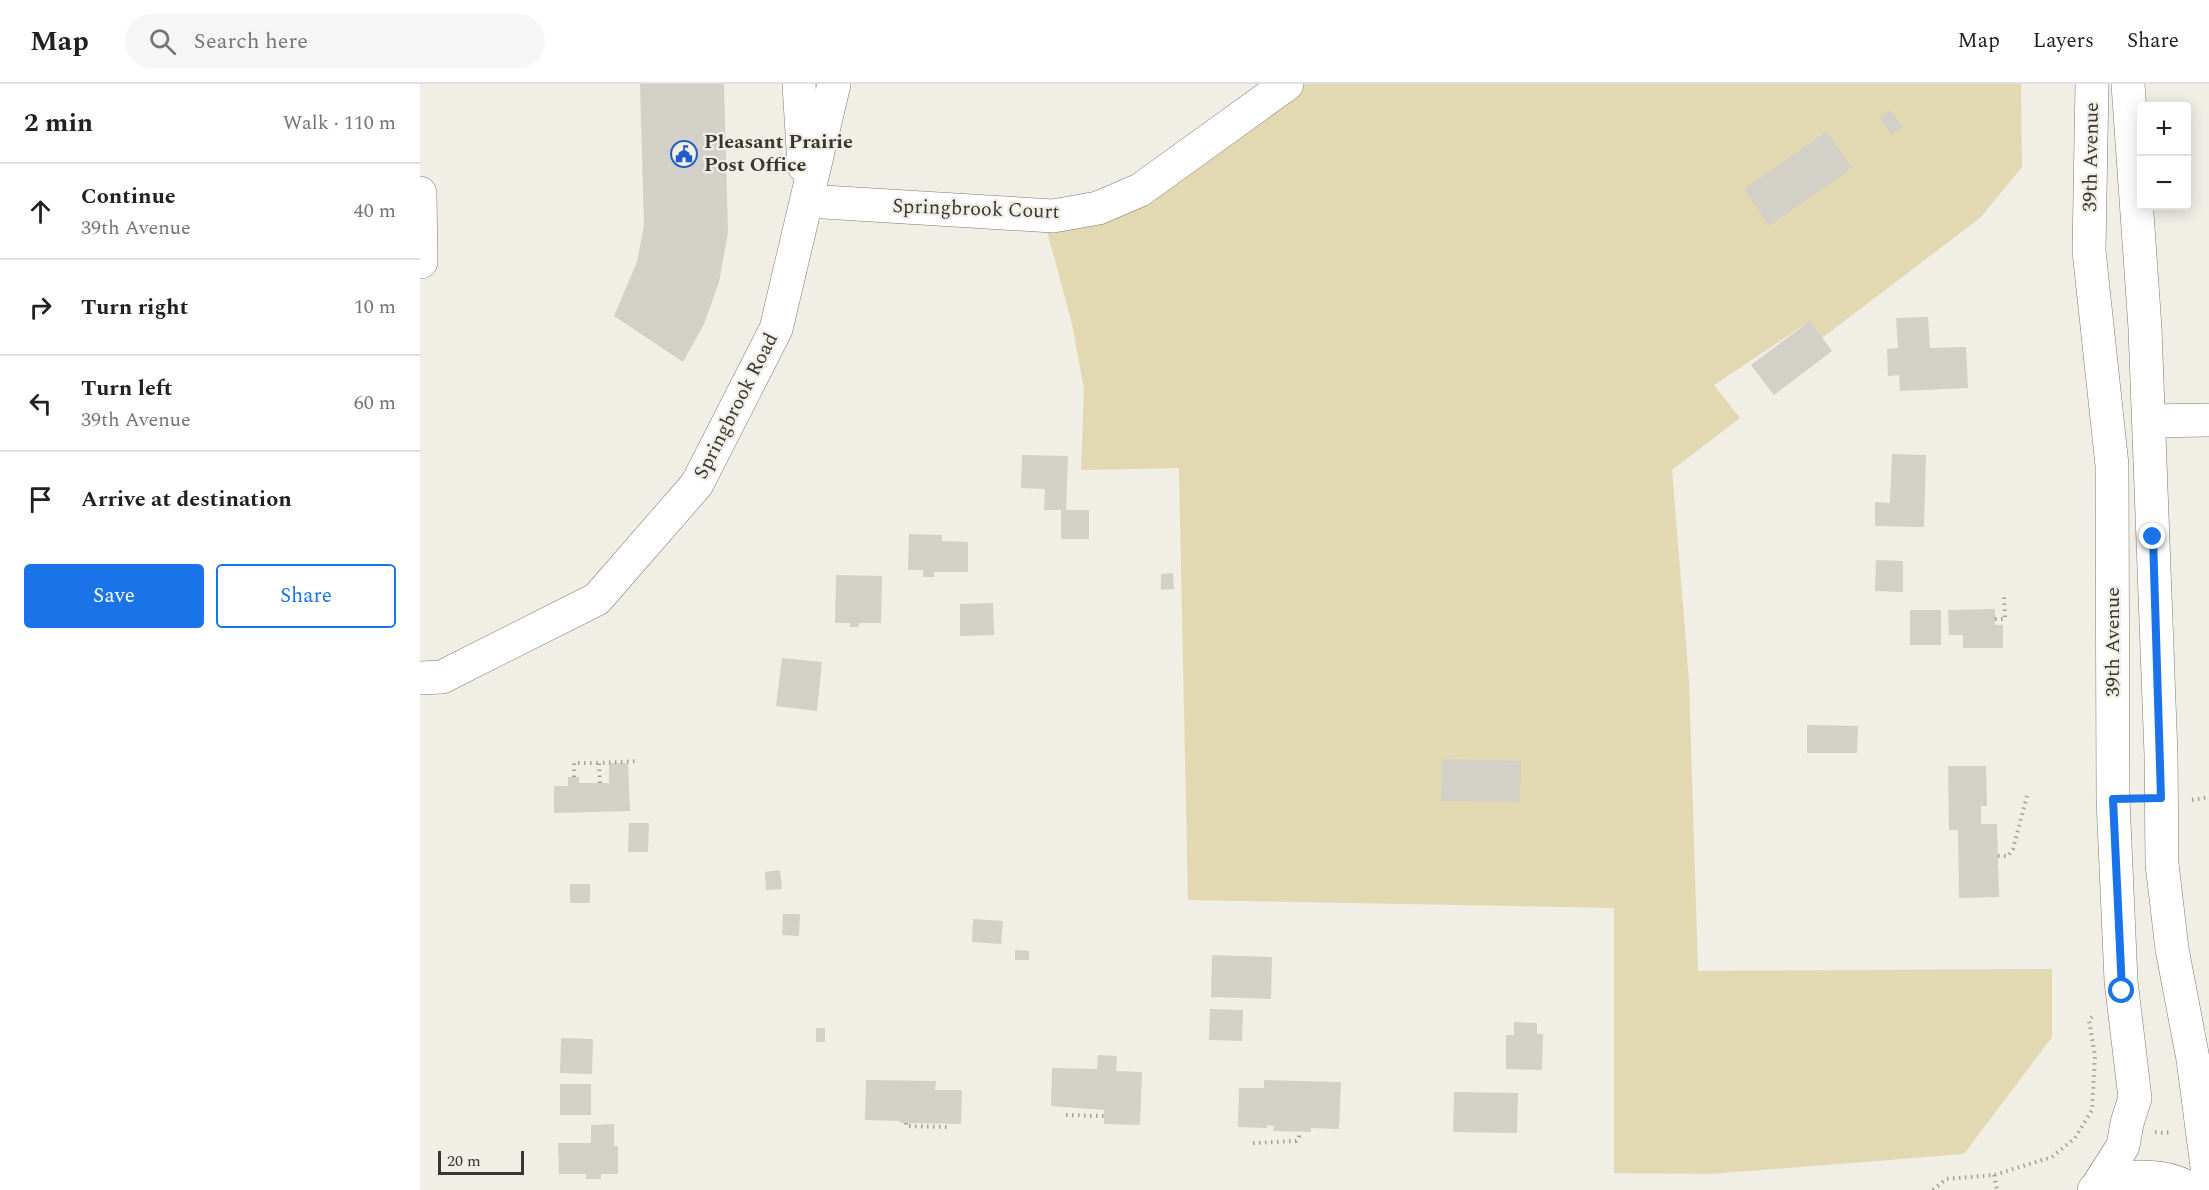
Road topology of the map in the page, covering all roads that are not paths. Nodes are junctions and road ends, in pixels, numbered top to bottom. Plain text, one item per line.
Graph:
1 (799, 84) edge
2 (834, 84) edge
3 (1287, 84) edge
4 (2092, 84) edge
5 (2128, 84) edge
6 (420, 193) edge
7 (807, 201) junction
8 (422, 262) dead end
9 (2209, 420) edge
10 (2149, 421) junction
11 (420, 678) edge
12 (2161, 798) junction
13 (2113, 799) junction
14 (2209, 1182) edge
15 (2094, 1190) edge
16 (2192, 1190) edge

1 - 7 main road, Springbrook Road
2 - 7 main road, Springbrook Road
3 - 7 main road, Springbrook Court
4 - 13 main road, 39th Avenue
5 - 10 main road, 39th Avenue
6 - 8 main road
7 - 11 main road, Springbrook Road
9 - 10 main road
10 - 12 main road, 39th Avenue
12 - 13 main road
12 - 14 main road, 39th Avenue
13 - 15 main road, 39th Avenue
15 - 16 main road

